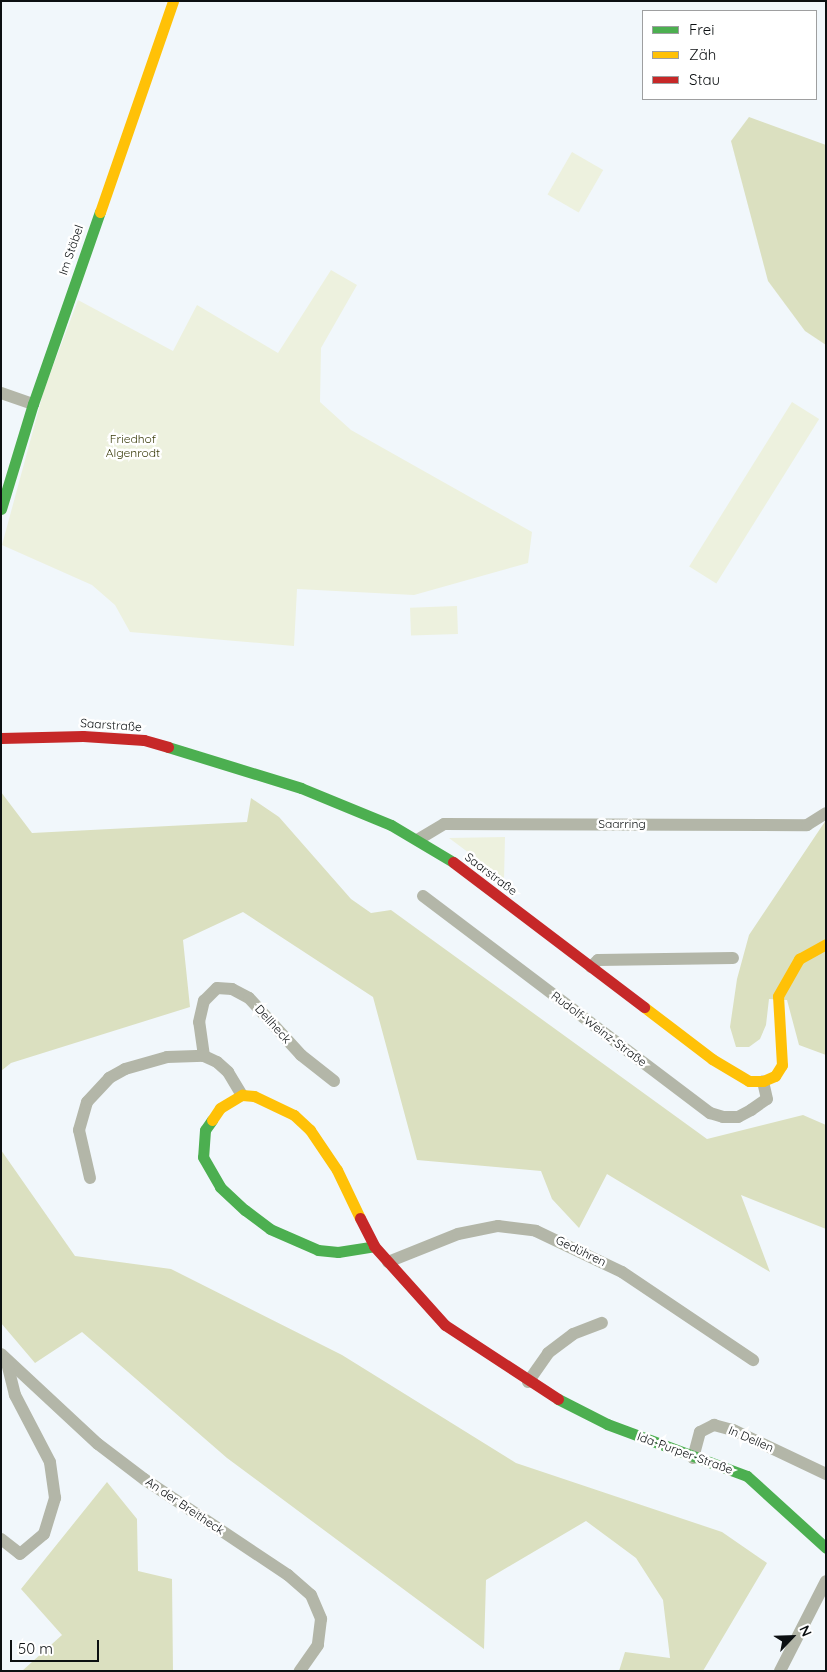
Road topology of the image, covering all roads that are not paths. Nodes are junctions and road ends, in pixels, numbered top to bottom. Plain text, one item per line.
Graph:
1 (173, 1) edge
2 (1, 393) edge
3 (32, 404) junction
4 (1, 509) edge
5 (1, 738) edge
6 (826, 813) edge
7 (419, 839) junction
8 (423, 896) dead end
9 (826, 944) edge
10 (733, 958) dead end
11 (591, 967) junction
12 (204, 1056) junction
13 (334, 1081) dead end
14 (763, 1081) junction
15 (242, 1094) junction
16 (90, 1178) dead end
17 (374, 1246) junction
18 (388, 1262) junction
19 (602, 1323) dead end
20 (4, 1357) edge
21 (753, 1360) dead end
22 (528, 1382) junction
23 (693, 1458) junction
24 (826, 1474) edge
25 (1, 1539) edge
26 (826, 1548) edge
27 (826, 1580) edge
28 (300, 1671) edge
29 (780, 1671) edge

1 - 3 street, Im Stäbel
2 - 3 street
3 - 4 street, Im Stäbel
5 - 7 street, Saarstraße
6 - 7 street, Saarring
7 - 11 street, Saarstraße
8 - 14 street, Rudolf-Weinz-Straße
9 - 14 street
10 - 11 street
11 - 14 street, Saarstraße
12 - 13 street, Dellheck
12 - 15 street
12 - 16 street
15 - 17 street, Ida-Purper-Straße
15 - 17 street
17 - 18 street, Ida-Purper-Straße
18 - 21 street, Gedühren
18 - 22 street, Ida-Purper-Straße
19 - 22 street
20 - 25 street
20 - 28 street, An der Breitheck
22 - 23 street, Ida-Purper-Straße
23 - 24 street, In Dellen
23 - 26 street, Ida-Purper-Straße
27 - 29 street

